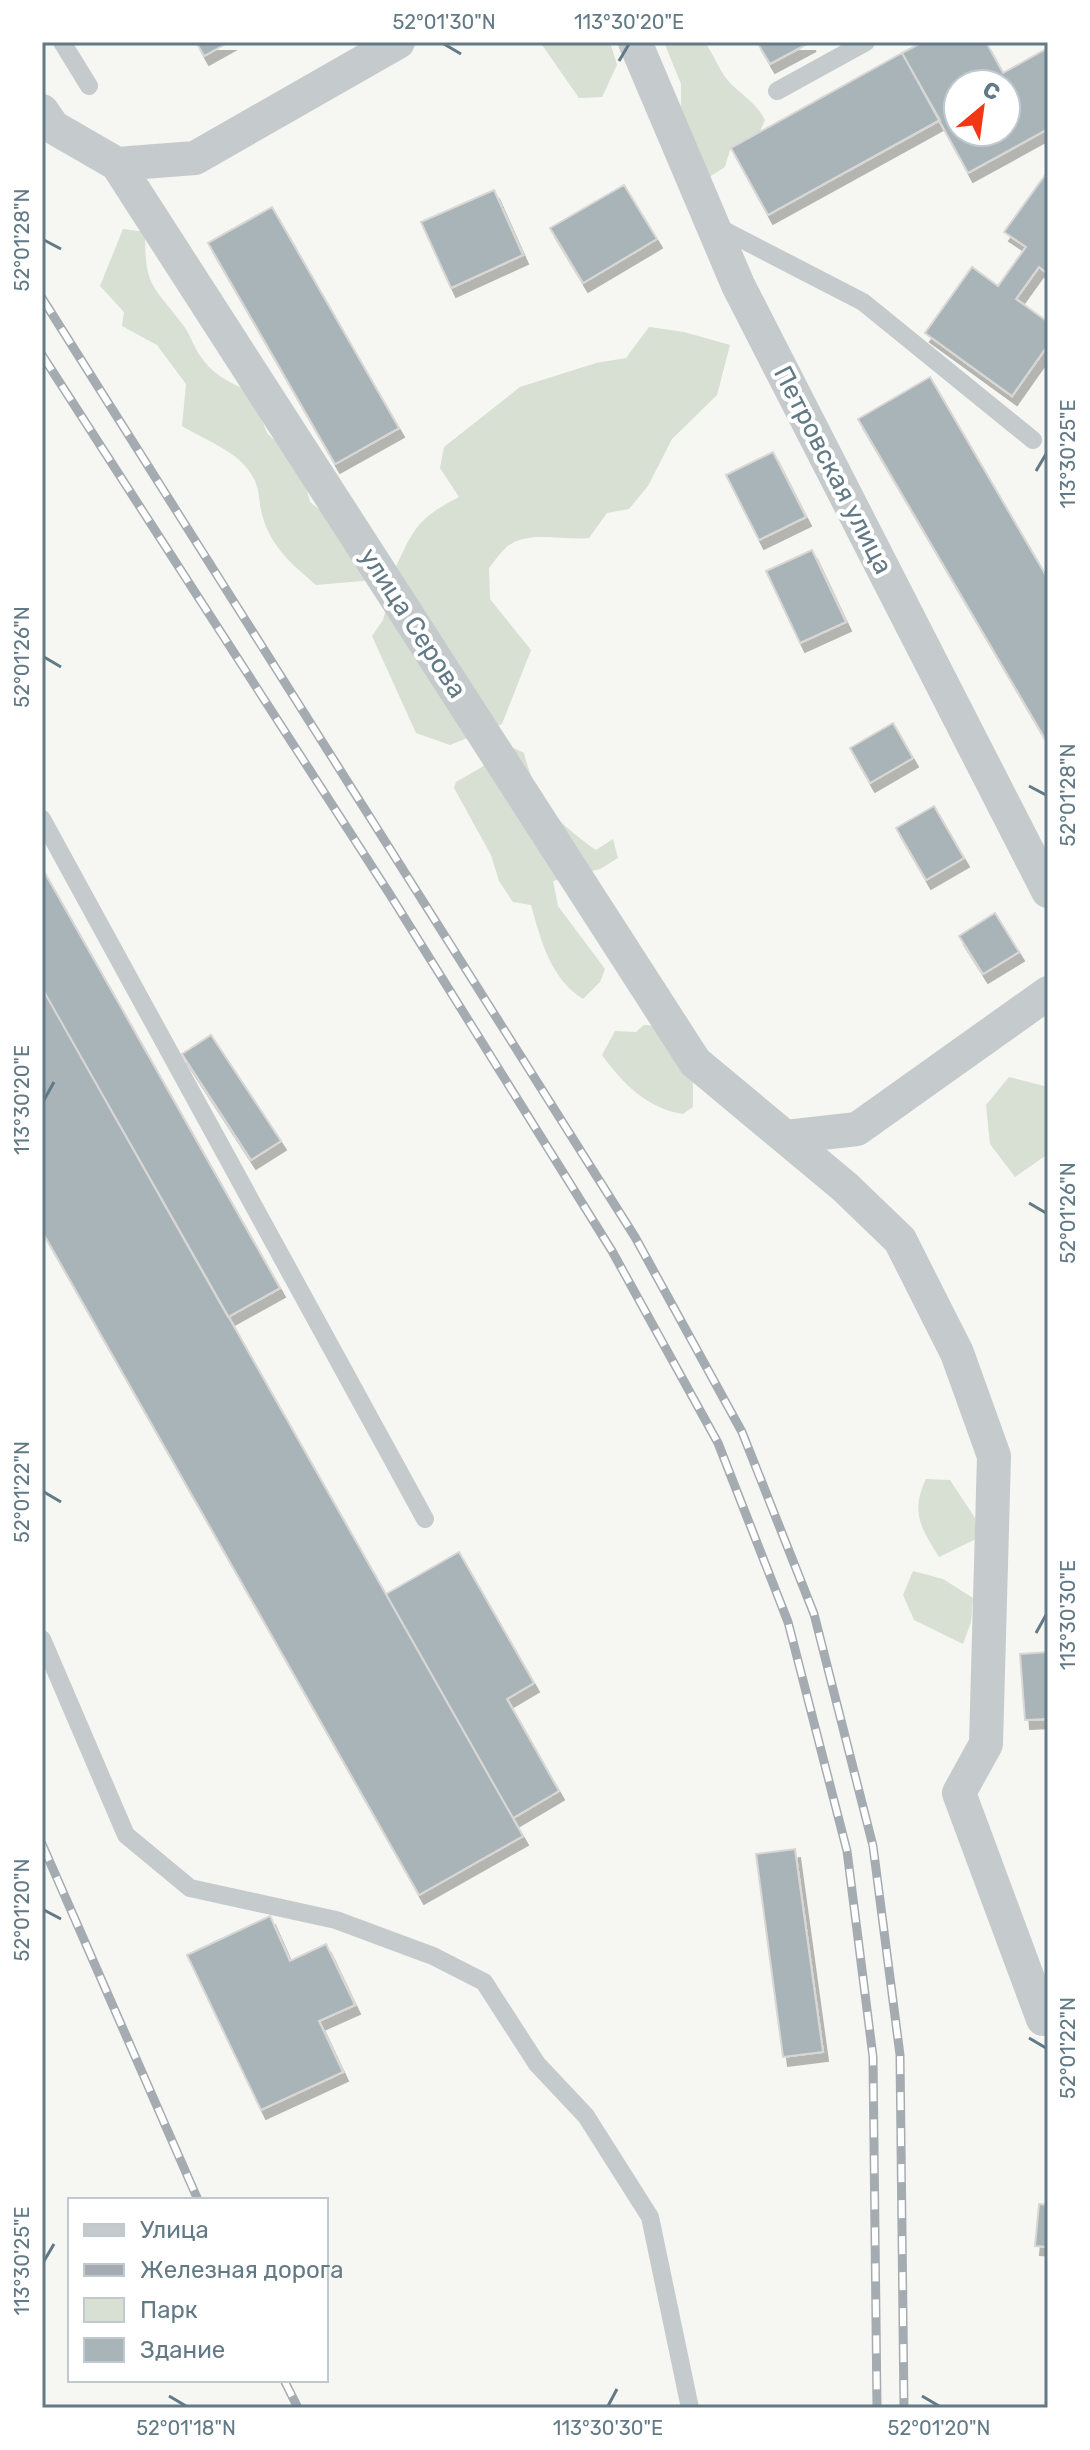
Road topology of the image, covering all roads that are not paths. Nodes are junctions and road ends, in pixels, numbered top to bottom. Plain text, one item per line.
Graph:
1 (62, 42) edge
2 (398, 42) edge
3 (635, 42) edge
4 (866, 42) edge
5 (89, 86) dead end
6 (777, 91) dead end
7 (42, 111) edge
8 (117, 164) junction
9 (714, 225) junction
10 (1033, 440) dead end
11 (42, 819) edge
12 (1048, 891) edge
13 (1048, 993) edge
14 (786, 1137) junction
15 (425, 1519) dead end
16 (42, 1639) edge
17 (1045, 2017) edge
18 (690, 2408) edge

1 - 5 lane
2 - 8 street
3 - 9 street, Петровская улица
4 - 6 lane
7 - 8 street, улица Серова
8 - 14 street, улица Серова
9 - 10 lane
9 - 12 street, Петровская улица
11 - 15 lane
13 - 14 street
14 - 17 street, улица Серова
16 - 18 lane

